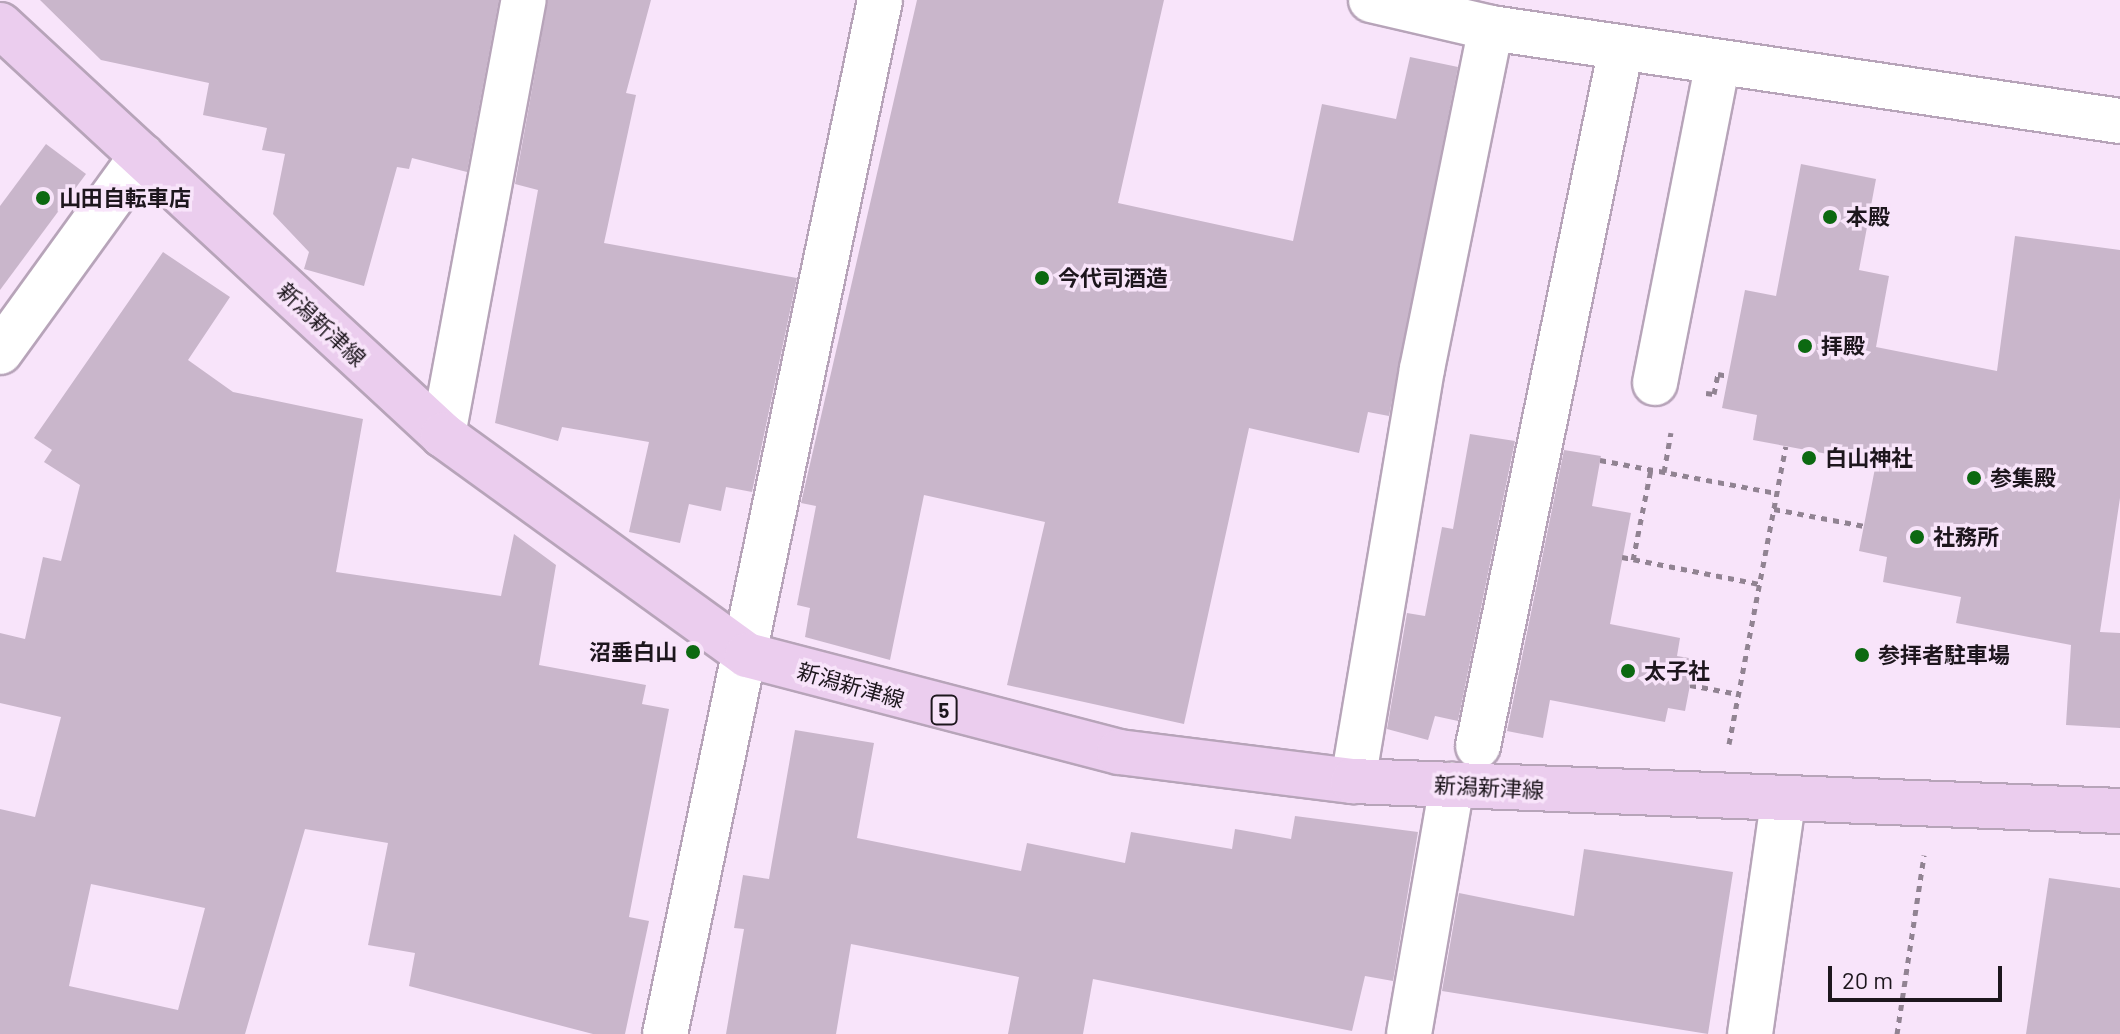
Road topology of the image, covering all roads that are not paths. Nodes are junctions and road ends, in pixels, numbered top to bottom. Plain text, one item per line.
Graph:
1 (524, 0) edge
2 (880, 0) edge
3 (1371, 0) edge
4 (0, 25) edge
5 (1491, 28) junction
6 (1621, 48) junction
7 (1718, 62) junction
8 (2120, 121) edge
9 (142, 156) junction
10 (0, 352) edge
11 (1655, 383) dead end
12 (443, 435) junction
13 (747, 655) junction
14 (1478, 746) dead end
15 (1353, 781) junction
16 (1452, 785) junction
17 (1783, 801) junction
18 (2120, 811) edge
19 (665, 1034) edge
20 (1409, 1034) edge
21 (1750, 1034) edge

1 - 12 street
2 - 13 street
3 - 5 street
4 - 9 main road, 新潟新津線 / 5
5 - 6 street
5 - 15 street
6 - 7 street
6 - 14 street
7 - 8 street
7 - 11 street
9 - 10 street
9 - 12 main road, 新潟新津線 / 5
12 - 13 main road, 新潟新津線 / 5
13 - 15 main road, 新潟新津線 / 5
13 - 19 street
15 - 16 main road, 新潟新津線 / 5
16 - 17 main road, 新潟新津線 / 5
16 - 20 street
17 - 18 main road, 新潟新津線 / 5
17 - 21 street

